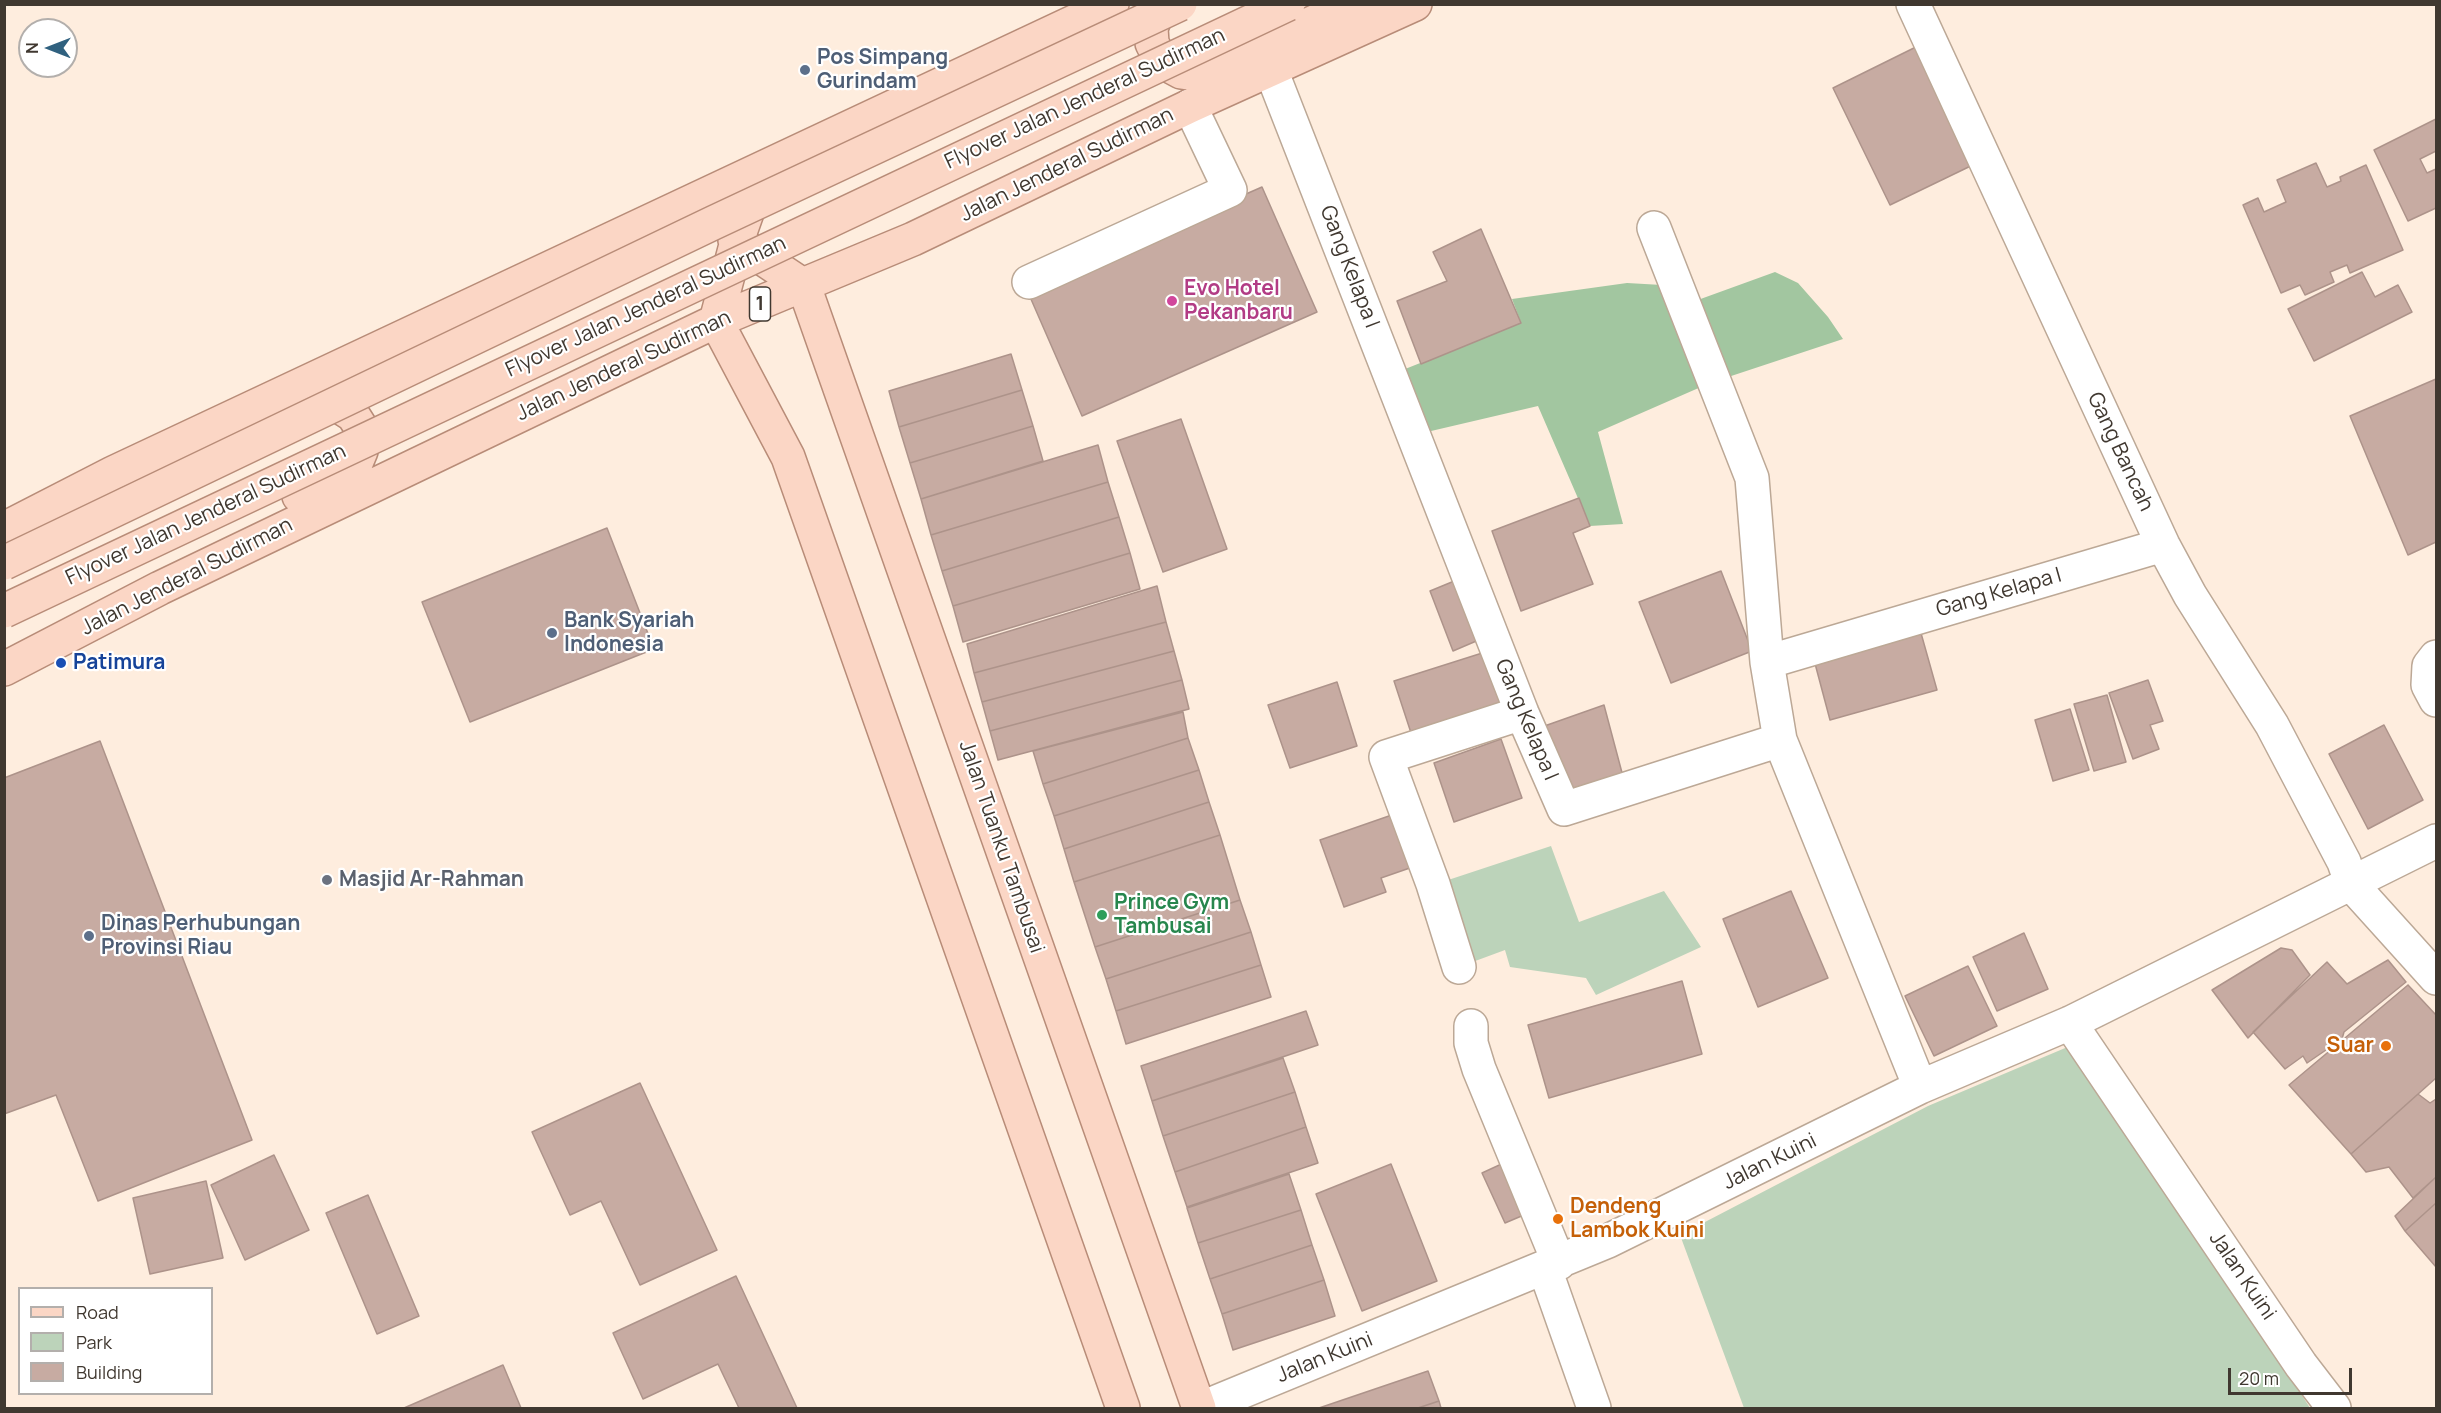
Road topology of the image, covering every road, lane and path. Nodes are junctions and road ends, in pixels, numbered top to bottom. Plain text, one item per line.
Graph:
1 (1112, 4) edge
2 (1161, 4) edge
3 (1180, 4) edge
4 (1288, 4) edge
5 (1354, 4) edge
6 (1415, 4) edge
7 (1913, 4) edge
8 (1271, 70) junction
9 (1190, 106) junction
10 (762, 168) junction
11 (684, 207) junction
12 (1654, 228) dead end
13 (737, 241) junction
14 (1029, 282) dead end
15 (804, 286) junction
16 (716, 321) junction
17 (113, 473) junction
18 (7, 522) edge
19 (2163, 545) junction
20 (4, 563) edge
21 (160, 588) junction
22 (4, 611) edge
23 (2436, 657) edge
24 (1767, 662) junction
25 (4, 669) edge
26 (2436, 700) edge
27 (1522, 713) junction
28 (1780, 740) junction
29 (2436, 841) edge
30 (2352, 885) junction
31 (1459, 967) dead end
32 (2436, 978) edge
33 (2070, 1023) junction
34 (1471, 1026) dead end
35 (1920, 1087) junction
36 (1552, 1266) junction
37 (1123, 1408) edge
38 (1201, 1408) edge
39 (1594, 1408) edge
40 (2334, 1408) edge

1 - 10 main road
2 - 5 main road
3 - 20 main road, Flyover Jalan Jenderal Sudirman, bridge
4 - 22 main road, Flyover Jalan Jenderal Sudirman, bridge
6 - 8 main road, Jalan Jenderal Sudirman
7 - 19 street, Gang Bancah
8 - 9 main road, Jalan Jenderal Sudirman
8 - 27 street, Gang Kelapa I
9 - 14 street
9 - 15 main road, Jalan Jenderal Sudirman
10 - 11 main road
10 - 13 main road
11 - 13 main road
11 - 17 main road
12 - 24 street
13 - 15 main road
13 - 16 main road
15 - 16 main road, Jalan Jenderal Sudirman / 1
15 - 38 main road, Jalan Tuanku Tambusai
16 - 21 main road, Jalan Jenderal Sudirman
16 - 37 main road
17 - 18 main road
17 - 21 main road
19 - 24 street, Gang Kelapa I
19 - 30 street, Gang Bancah
21 - 25 main road, Jalan Jenderal Sudirman
23 - 26 street
24 - 28 street
27 - 28 street, Gang Kelapa I
27 - 31 street
28 - 35 street
29 - 30 street, Jalan Kuini
30 - 32 street
30 - 33 street, Jalan Kuini
33 - 35 street, Jalan Kuini
33 - 40 street, Jalan Kuini
34 - 36 street
35 - 36 street, Jalan Kuini
36 - 38 street, Jalan Kuini
36 - 39 street

